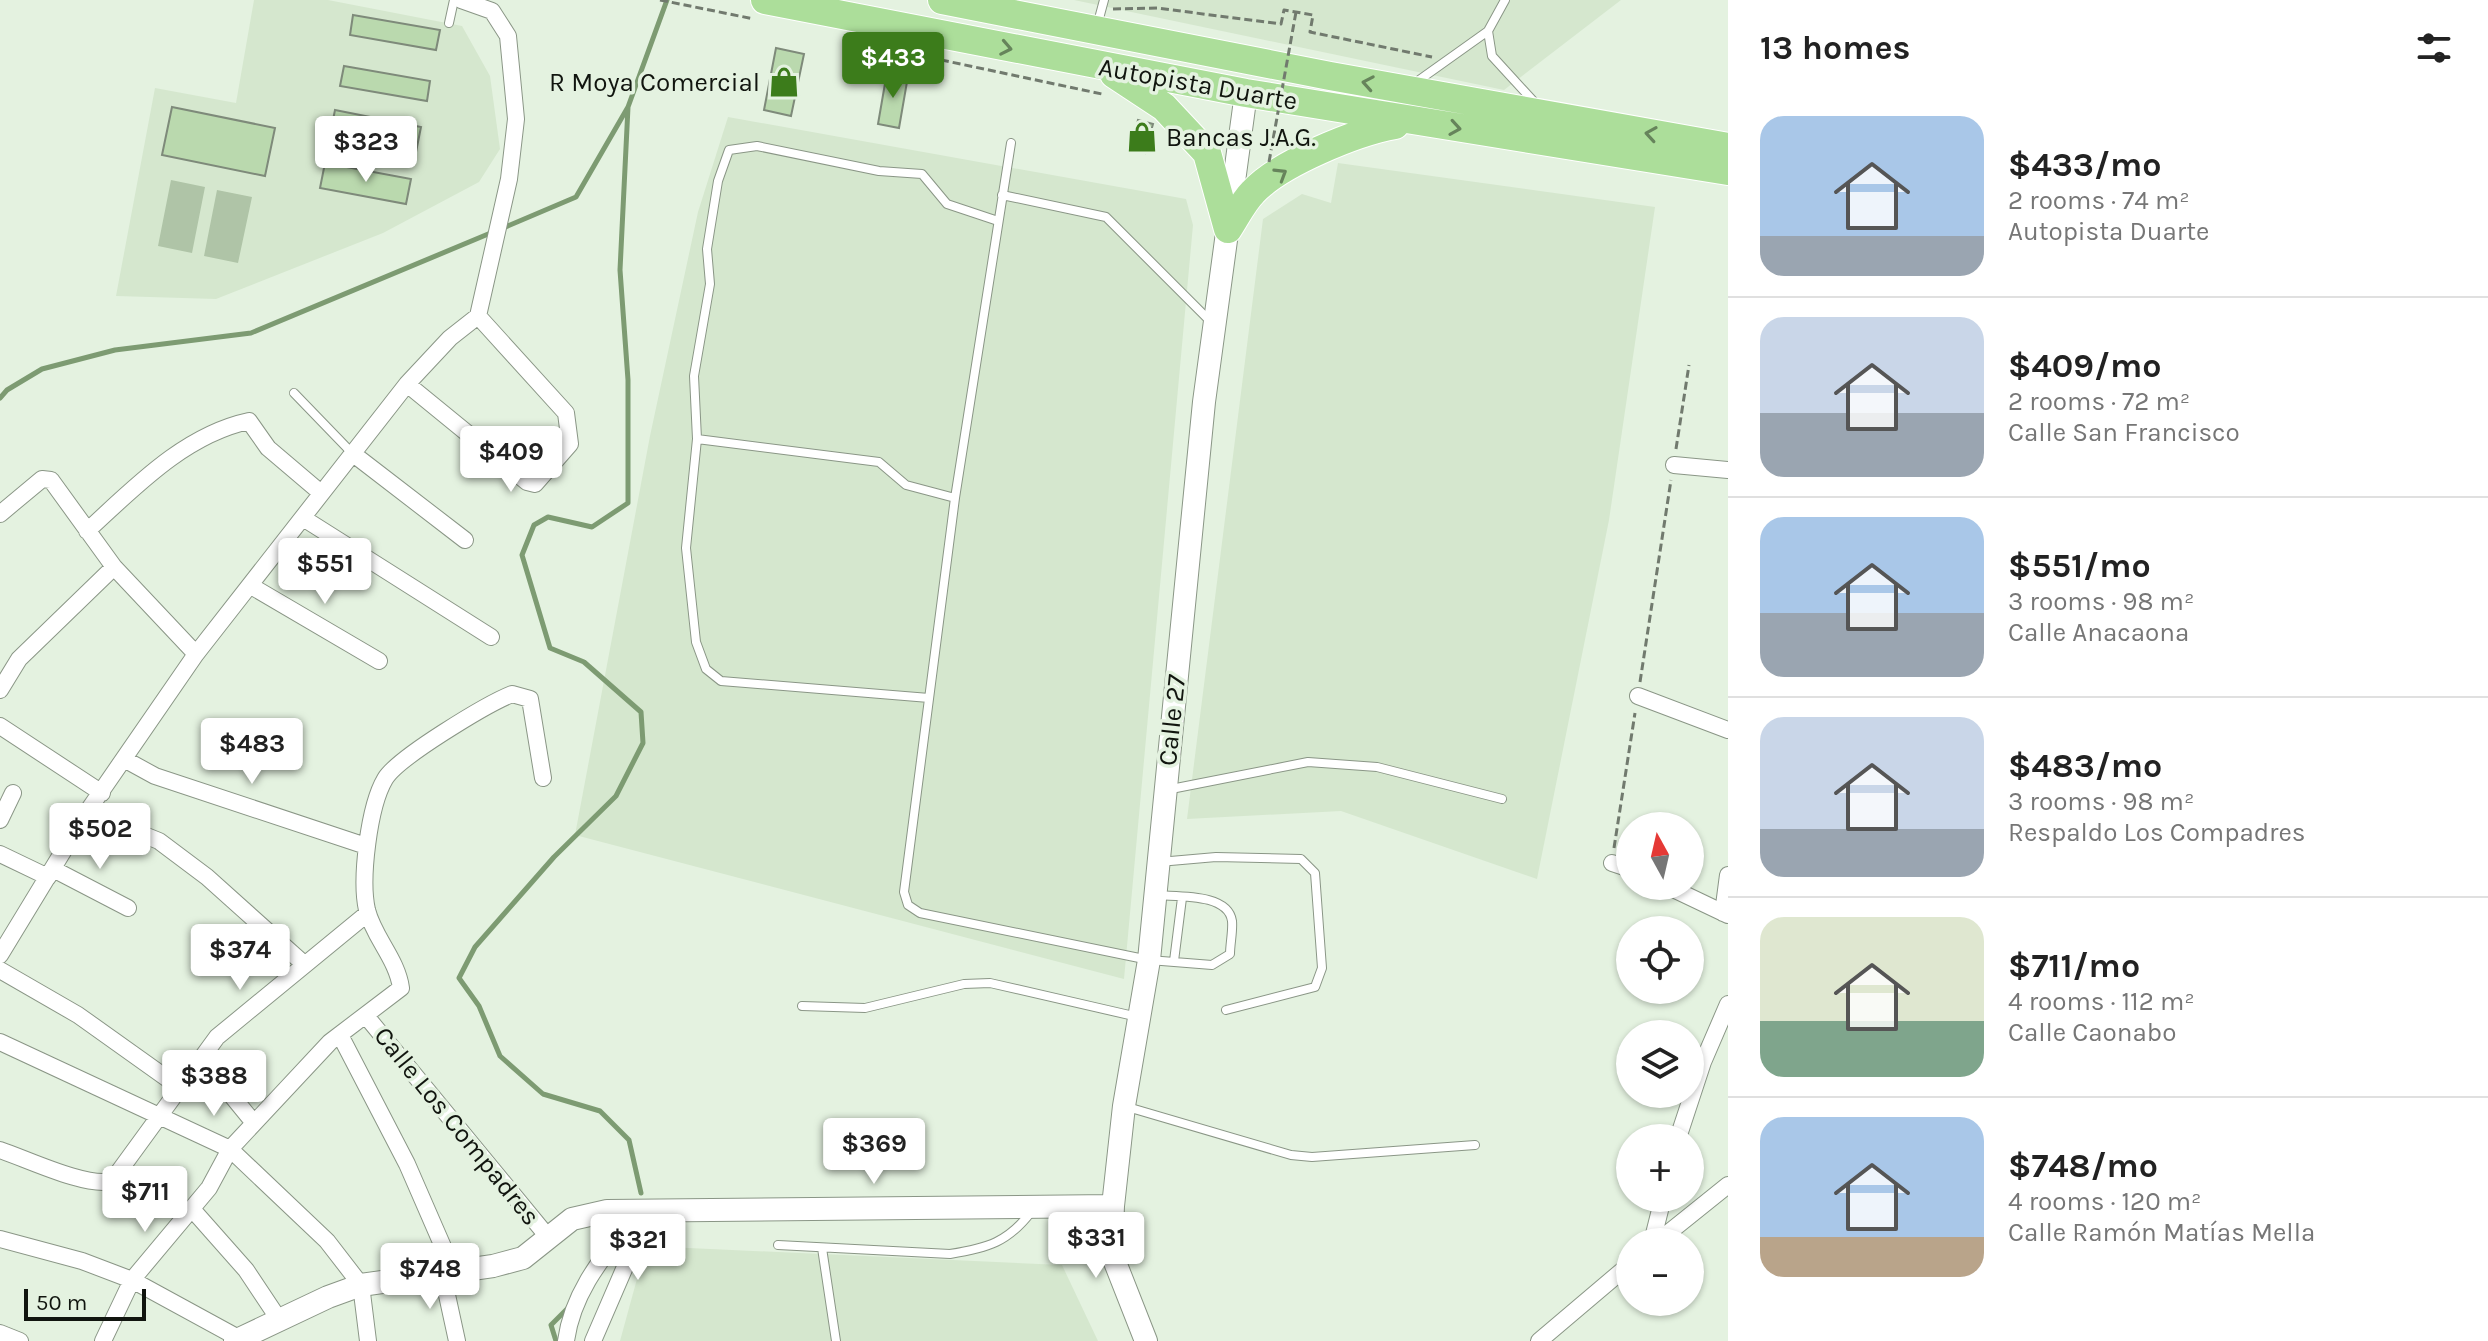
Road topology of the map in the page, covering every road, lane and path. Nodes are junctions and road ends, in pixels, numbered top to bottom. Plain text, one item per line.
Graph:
1 (454, 0) edge
2 (461, 0) edge
3 (660, 0) edge
4 (942, 0) edge
5 (1104, 0) edge
6 (1505, 0) edge
7 (978, 4) edge
8 (765, 11) edge
9 (1296, 12) junction
10 (1099, 20) junction
11 (449, 23) dead end
12 (1488, 31) junction
13 (836, 38) dead end
14 (1447, 60) junction
15 (1104, 81) junction
16 (1404, 90) junction
17 (1246, 93) junction
18 (1547, 116) junction
19 (1413, 121) junction
20 (1011, 143) dead end
21 (1728, 147) edge
22 (1237, 159) junction
23 (1728, 171) edge
24 (1002, 195) junction
25 (998, 221) junction
26 (1228, 229) junction
27 (478, 316) junction
28 (1215, 325) junction
29 (1689, 365) dead end
30 (407, 384) junction
31 (294, 393) dead end
32 (697, 439) junction
33 (352, 453) junction
34 (1674, 465) junction
35 (1728, 470) edge
36 (321, 493) junction
37 (955, 498) junction
38 (0, 514) edge
39 (303, 518) junction
40 (87, 531) junction
41 (465, 540) dead end
42 (114, 567) junction
43 (251, 586) junction
44 (491, 637) dead end
45 (196, 654) junction
46 (379, 661) dead end
47 (0, 690) edge
48 (1638, 696) junction
49 (929, 698) junction
50 (0, 726) edge
51 (1728, 730) edge
52 (124, 759) junction
53 (543, 778) dead end
54 (1165, 790) junction
55 (13, 793) dead end
56 (102, 793) junction
57 (1502, 799) dead end
58 (87, 812) junction
59 (0, 820) edge
60 (366, 846) junction
61 (0, 854) edge
62 (1159, 862) junction
63 (1612, 863) joint
64 (1616, 864) edge
65 (50, 873) junction
66 (1728, 875) edge
67 (1156, 895) junction
68 (1182, 898) junction
69 (1696, 900) edge
70 (128, 908) dead end
71 (368, 913) junction
72 (1725, 914) edge
73 (0, 955) edge
74 (1149, 960) junction
75 (1174, 961) junction
76 (304, 964) junction
77 (0, 970) edge
78 (1728, 1004) edge
79 (802, 1006) dead end
80 (1226, 1010) dead end
81 (366, 1016) junction
82 (1139, 1017) junction
83 (340, 1035) junction
84 (0, 1042) edge
85 (201, 1058) junction
86 (179, 1087) junction
87 (1124, 1106) junction
88 (162, 1115) junction
89 (254, 1123) junction
90 (1683, 1124) edge
91 (1475, 1145) dead end
92 (230, 1149) junction
93 (0, 1150) edge
94 (1728, 1185) edge
95 (1113, 1206) junction
96 (1034, 1208) junction
97 (192, 1209) junction
98 (641, 1210) junction
99 (1672, 1228) edge
100 (548, 1237) junction
101 (0, 1239) edge
102 (778, 1245) dead end
103 (822, 1248) junction
104 (448, 1272) junction
105 (1616, 1276) edge
106 (132, 1280) junction
107 (361, 1285) junction
108 (280, 1321) junction
109 (0, 1333) edge
110 (239, 1340) edge
111 (20, 1341) edge
112 (103, 1341) edge
113 (368, 1341) edge
114 (457, 1341) edge
115 (566, 1341) edge
116 (593, 1341) edge
117 (836, 1341) edge
118 (1146, 1341) edge
119 (1539, 1341) edge

1 - 11 lane
2 - 27 street
3 - 8 path
4 - 7 highway, Autopista Duarte
5 - 10 lane
6 - 12 lane
7 - 10 highway, Autopista Duarte
8 -> 15 highway, Autopista Duarte
9 - 10 path
9 - 14 path
9 - 22 path, bridge
16 -> 10 highway, Autopista Duarte
12 - 14 lane
12 - 18 lane
13 - 15 path
14 - 16 lane
15 - 17 highway, Autopista Duarte
15 - 26 highway
16 - 18 highway, Autopista Duarte
17 - 19 highway, Autopista Duarte
17 - 22 street, Calle 27
21 -> 18 highway, Autopista Duarte
19 -> 23 highway, Autopista Duarte
26 -> 19 highway
20 - 24 lane
22 - 26 street, Calle 27
24 - 25 lane
24 - 28 lane
25 - 32 lane
25 - 37 lane
26 - 28 street, Calle 27
27 - 30 street
27 - 30 street
28 - 54 street, Calle 27
29 - 34 path
30 - 33 street
31 - 33 lane
32 - 37 lane
32 - 49 lane
33 - 36 street
33 - 41 street
34 - 35 street
34 - 48 path
36 - 39 street
36 - 40 street
37 - 49 lane
38 - 40 street
39 - 43 street
39 - 44 street
40 - 42 street
42 - 45 street
42 - 47 street
43 - 45 street
43 - 46 street
45 - 52 street
48 - 51 street
48 - 63 path
49 - 74 lane
50 - 56 street
52 - 56 street
52 - 60 street
53 - 60 street, Calle Los Compadres
54 - 57 lane
54 - 62 street, Calle 27
55 - 59 street
56 - 58 street
58 - 65 street
58 - 76 street
60 - 71 street, Calle Los Compadres
61 - 65 street
62 - 67 street, Calle 27
62 - 80 lane
63 - 64 street
65 - 70 street
65 - 73 street
66 - 72 street
67 - 68 lane
67 - 74 street, Calle 27
68 - 75 lane
68 - 75 lane
69 - 72 street
71 - 76 street
71 - 81 street, Calle Los Compadres
74 - 75 lane
74 - 82 street, Calle 27
76 - 85 street
77 - 86 street
78 - 90 street
79 - 82 lane
81 - 83 street
81 - 100 street, Calle Los Compadres
82 - 87 street, Calle 27
83 - 89 street
83 - 104 street
84 - 88 street
85 - 86 street
85 - 89 street
86 - 88 street
87 - 91 lane
87 - 95 street, Calle 27
88 - 92 street
88 - 93 street
89 - 92 street
92 - 97 street
92 - 107 street
94 - 99 street
95 - 96 street
95 - 118 street, Calle 27
96 - 98 street
96 - 103 lane
97 - 106 street
97 - 108 street
98 - 100 street
98 - 115 street
98 - 116 street
100 - 104 street
101 - 106 street
102 - 103 lane
103 - 117 lane
104 - 107 street
104 - 114 street
105 - 119 street
106 - 110 street
106 - 112 street
107 - 108 street
107 - 113 street
108 - 110 street
109 - 111 street

